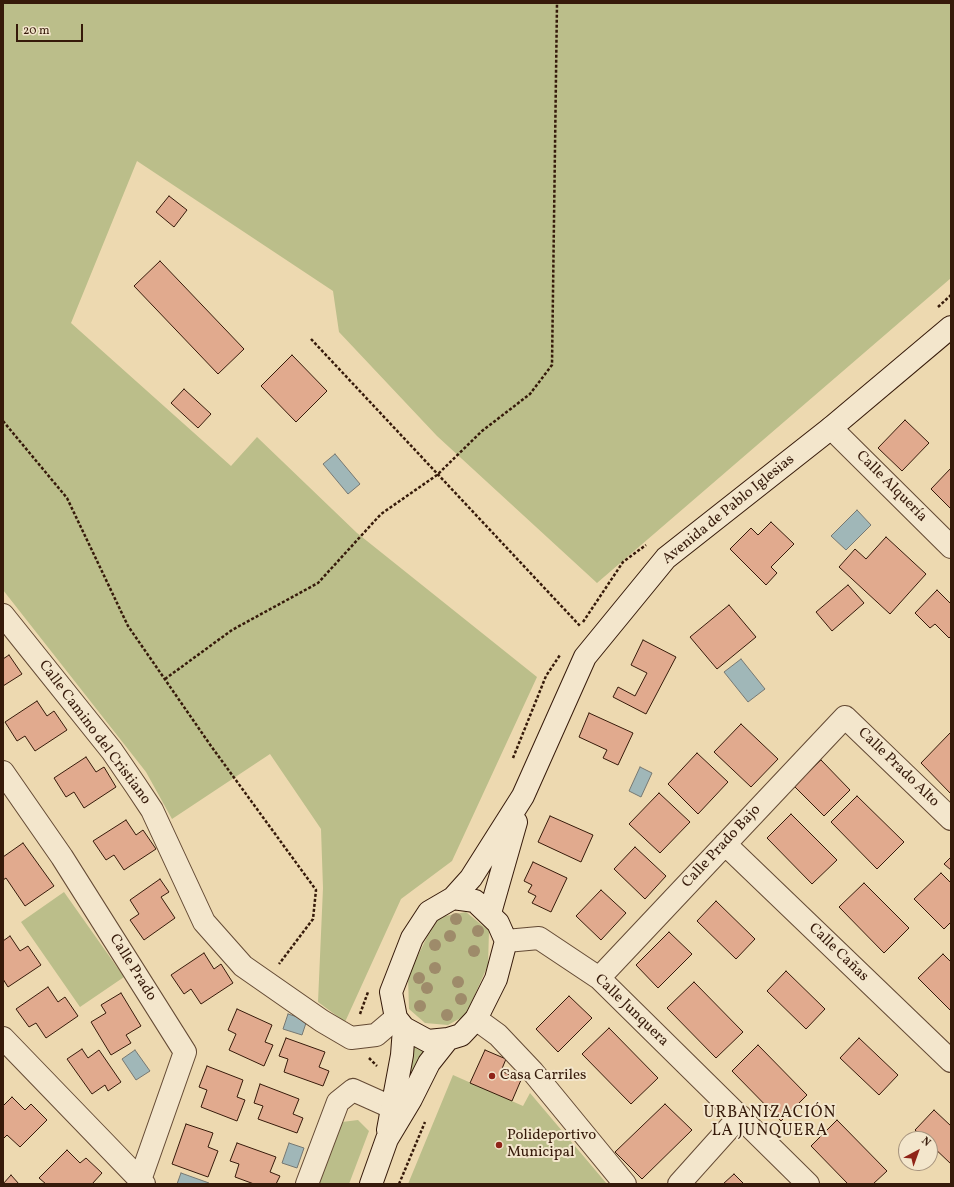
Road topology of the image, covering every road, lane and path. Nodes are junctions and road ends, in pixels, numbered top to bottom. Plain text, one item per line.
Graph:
1 (557, 3) edge
2 (951, 327) edge
3 (311, 339) dead end
4 (3, 421) edge
5 (831, 428) junction
6 (437, 475) junction
7 (951, 547) edge
8 (3, 615) edge
9 (597, 642) junction
10 (165, 679) junction
11 (844, 717) joint
12 (3, 772) edge
13 (523, 796) junction
14 (951, 819) edge
15 (725, 844) junction
16 (452, 898) junction
17 (490, 913) junction
18 (506, 941) junction
19 (599, 978) junction
20 (265, 982) junction
21 (476, 1019) junction
22 (400, 1023) junction
23 (3, 1038) edge
24 (448, 1039) junction
25 (951, 1061) edge
26 (391, 1107) junction
27 (740, 1116) junction
28 (387, 1139) junction
29 (142, 1182) edge
30 (307, 1184) edge
31 (371, 1184) edge
32 (624, 1184) edge
33 (679, 1184) edge
34 (808, 1184) edge

1 - 6 path
2 - 5 street, Avenida de Pablo Iglesias
3 - 6 path
4 - 10 path
5 - 7 street, Calle Alquería
5 - 9 street, Avenida de Pablo Iglesias
6 - 9 path
6 - 10 path
8 - 20 street, Calle Camino del Cristiano
9 - 13 street, Avenida de Pablo Iglesias
10 - 20 path
11 - 14 street, Calle Prado Alto
11 - 15 street, Calle Prado Bajo
12 - 29 street, Calle Prado
13 - 16 street, Avenida de Pablo Iglesias
13 - 17 street, Avenida de Pablo Iglesias
15 - 19 street, Calle Prado Bajo
15 - 25 street, Calle Cañas
16 - 17 street
16 - 22 street
17 - 18 street
18 - 19 street, Calle Junquera
18 - 21 street
19 - 27 street, Calle Junquera
20 - 22 street, Calle Camino del Cristiano
21 - 24 street
21 - 32 street
22 - 24 street
22 - 26 street
23 - 29 street, Calle Prado
24 - 28 street
26 - 28 street
26 - 30 street
27 - 33 street
27 - 34 street, Calle Junquera
28 - 31 street

